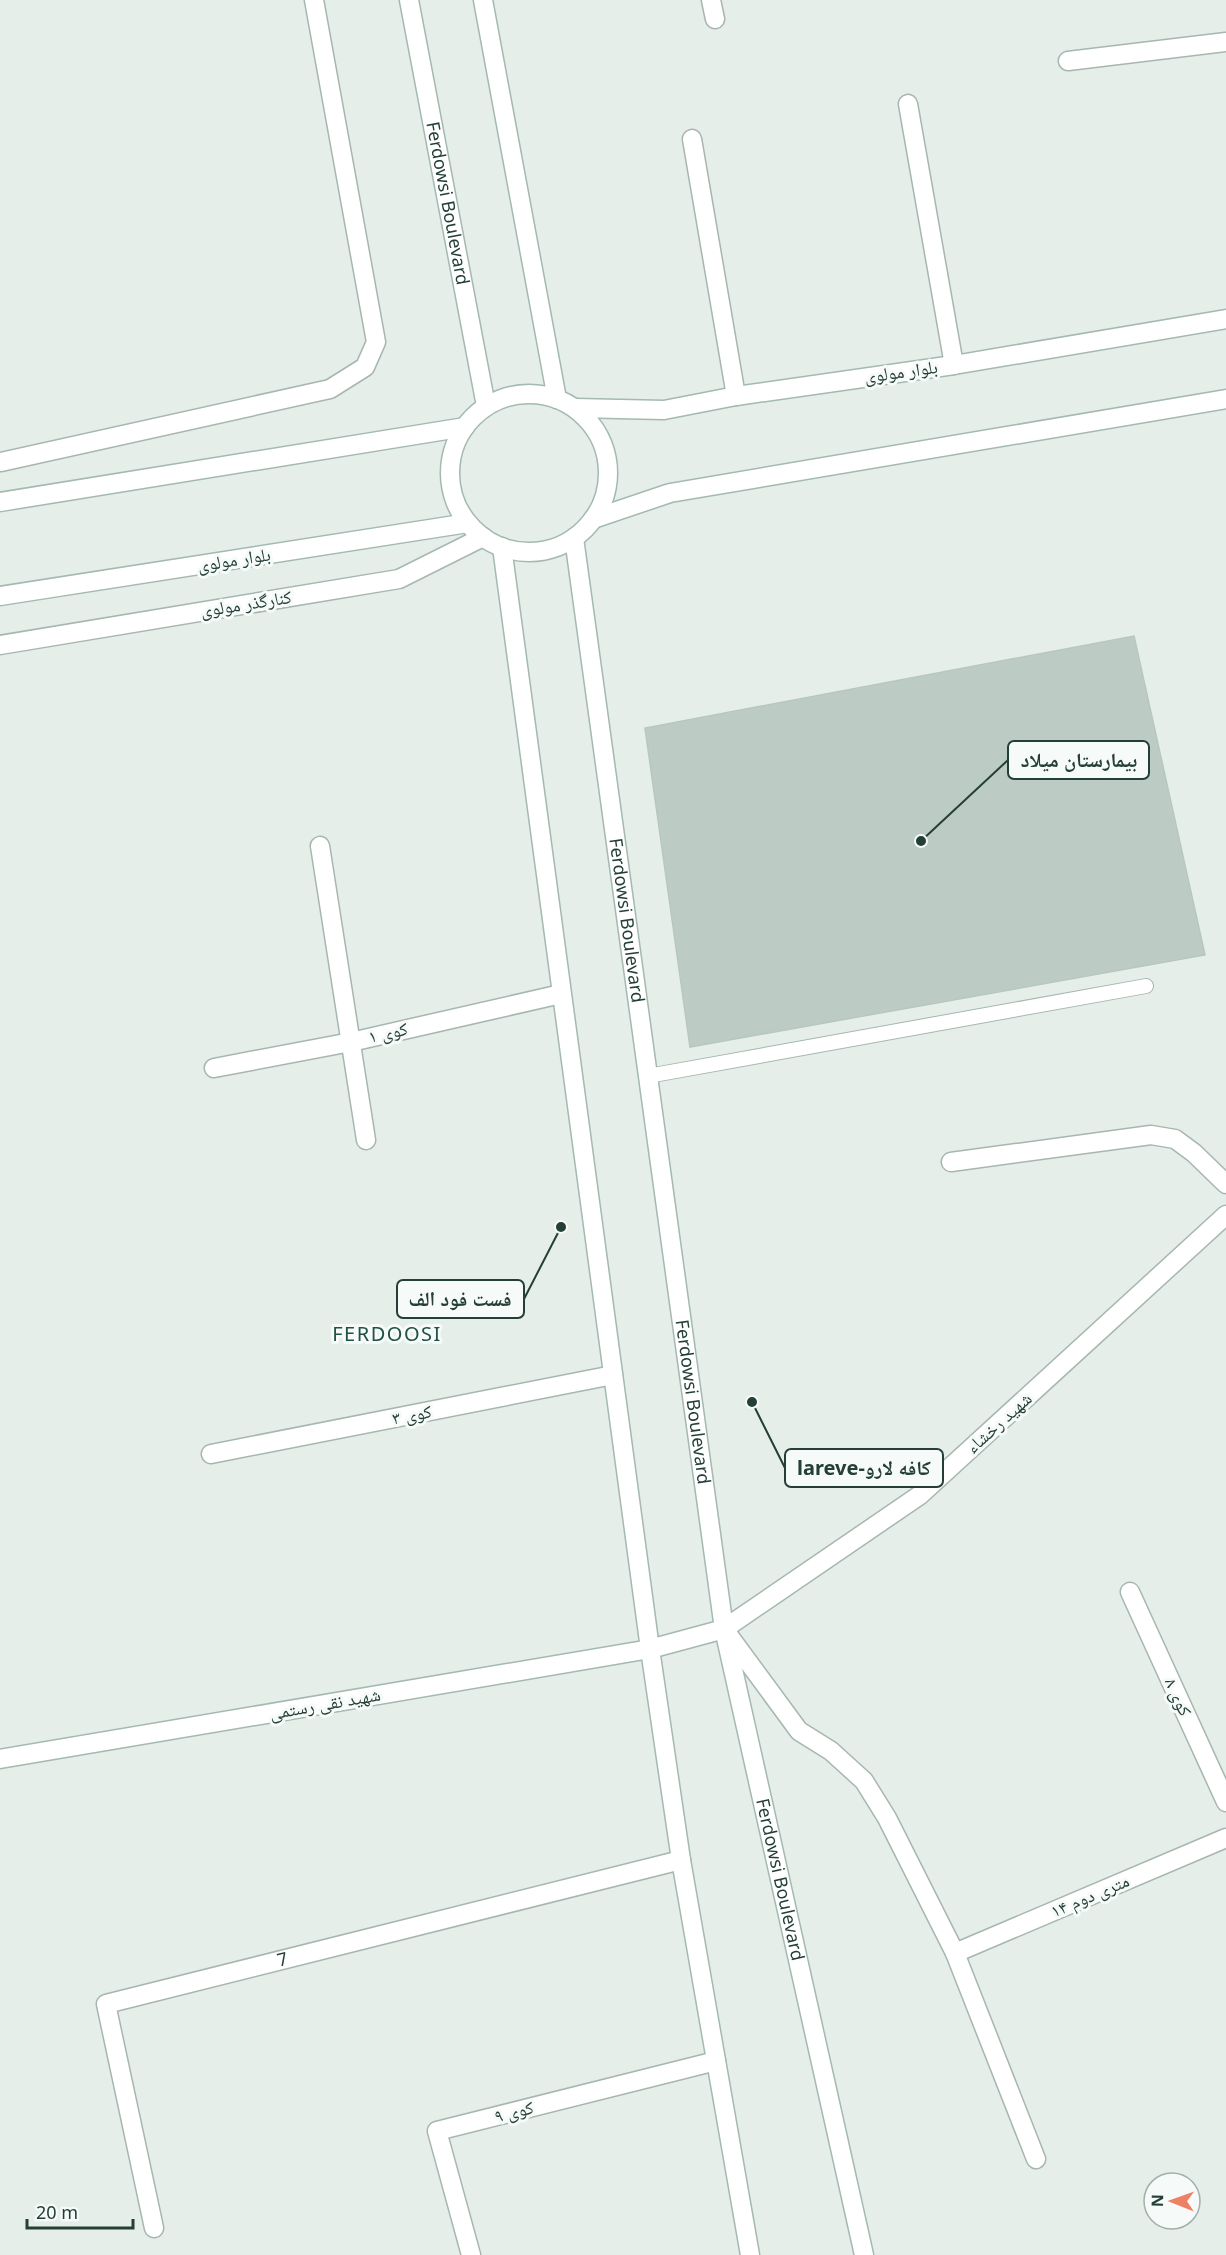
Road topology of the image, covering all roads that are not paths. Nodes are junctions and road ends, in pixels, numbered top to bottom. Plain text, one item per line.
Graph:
1 (314, 0) edge
2 (409, 0) edge
3 (483, 0) edge
4 (711, 0) edge
5 (715, 19) dead end
6 (1226, 42) edge
7 (1068, 61) dead end
8 (908, 104) dead end
9 (692, 139) dead end
10 (1226, 319) edge
11 (954, 365) junction
12 (736, 396) junction
13 (557, 399) junction
14 (1226, 399) edge
15 (486, 406) junction
16 (575, 408) junction
17 (465, 427) junction
18 (1, 462) edge
19 (0, 502) edge
20 (593, 519) junction
21 (468, 523) junction
22 (483, 537) junction
23 (574, 538) junction
24 (502, 547) junction
25 (0, 596) edge
26 (0, 645) edge
27 (320, 846) dead end
28 (1146, 986) dead end
29 (561, 994) junction
30 (351, 1042) junction
31 (214, 1068) dead end
32 (648, 1076) junction
33 (366, 1140) dead end
34 (951, 1162) dead end
35 (1226, 1184) edge
36 (1226, 1215) edge
37 (613, 1375) junction
38 (211, 1454) dead end
39 (1130, 1592) dead end
40 (724, 1629) junction
41 (650, 1649) junction
42 (0, 1759) edge
43 (1226, 1802) edge
44 (1226, 1838) edge
45 (681, 1860) junction
46 (955, 1953) junction
47 (716, 2061) junction
48 (1036, 2159) dead end
49 (154, 2228) dead end
50 (471, 2255) edge
51 (750, 2255) edge
52 (864, 2255) edge

1 - 18 street
2 - 15 street, Ferdowsi Boulevard
3 - 13 street
4 - 5 street
6 - 7 street
8 - 11 street
9 - 12 street
10 - 11 street, بلوار مولوی
11 - 12 street, بلوار مولوی
12 - 16 street, بلوار مولوی
13 - 15 street
13 - 16 street
14 - 20 street
15 - 17 street
16 - 20 street
17 - 19 street
17 - 21 street
20 - 23 street
21 - 22 street
21 - 25 street, بلوار مولوی
22 - 24 street
22 - 26 street, کنارگذر مولوی
23 - 24 street
23 - 32 street, Ferdowsi Boulevard
24 - 29 street
27 - 30 street
28 - 32 lane
29 - 30 street, کوی ۱
29 - 37 street
30 - 31 street, کوی ۱
30 - 33 street
32 - 40 street, Ferdowsi Boulevard
34 - 35 street
36 - 40 street, شهید رخشاء
37 - 38 street, کوی ۳
37 - 41 street
39 - 43 street, کوی ۸
40 - 41 street, شهید رخشاء
40 - 46 street
40 - 52 street, Ferdowsi Boulevard
41 - 42 street, شهید نقی رستمی
41 - 45 street
44 - 46 street, ۱۴ متری دوم
45 - 47 street
45 - 49 street, 7
46 - 48 street
47 - 50 street, کوی ۹
47 - 51 street

